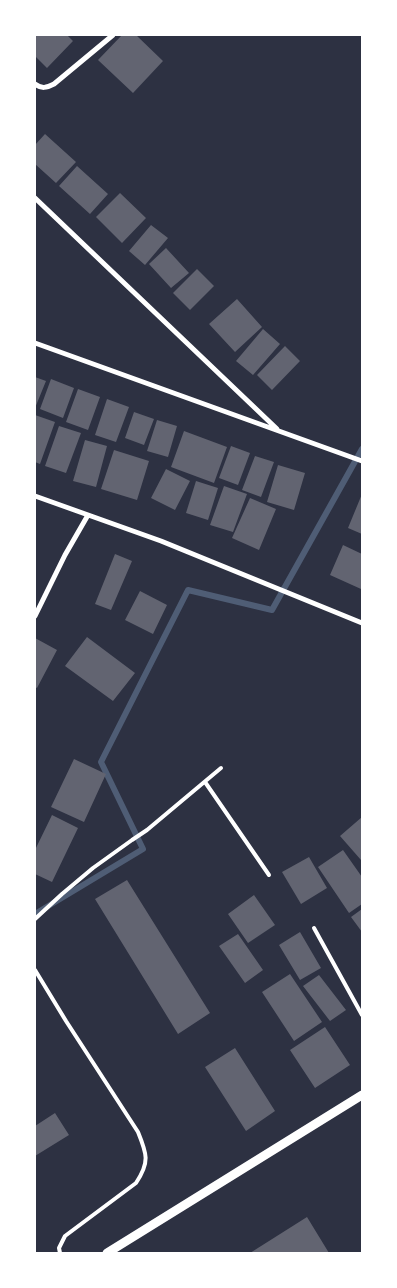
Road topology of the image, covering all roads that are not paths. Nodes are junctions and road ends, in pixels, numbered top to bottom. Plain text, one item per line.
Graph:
1 (113, 35) edge
2 (35, 84) edge
3 (35, 198) edge
4 (35, 343) edge
5 (279, 431) junction
6 (362, 461) edge
7 (35, 496) edge
8 (88, 515) junction
9 (35, 616) edge
10 (362, 623) edge
11 (221, 768) dead end
12 (205, 782) junction
13 (269, 875) dead end
14 (35, 920) edge
15 (314, 928) dead end
16 (35, 970) edge
17 (362, 1015) edge
18 (362, 1095) edge
19 (60, 1253) edge
20 (107, 1253) edge

1 - 2 street
3 - 5 street
4 - 5 street
5 - 6 street
7 - 8 street
8 - 9 street
8 - 10 street
11 - 12 lane
12 - 13 lane
12 - 14 lane
15 - 17 lane
16 - 19 lane
18 - 20 street

